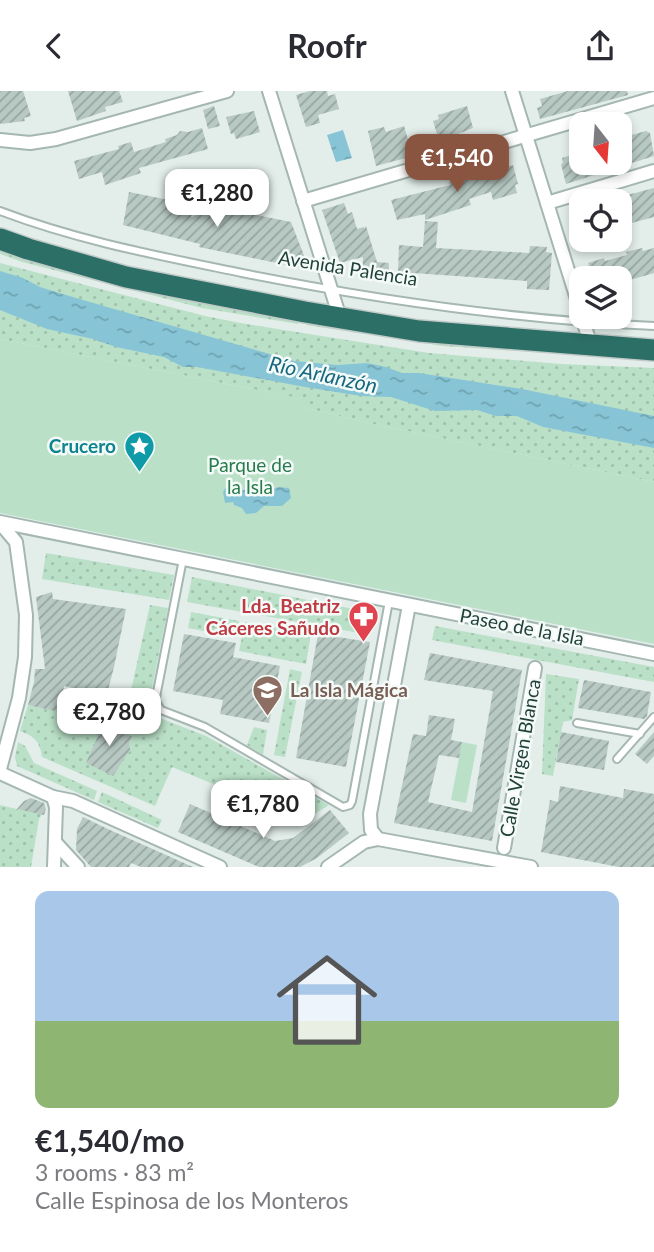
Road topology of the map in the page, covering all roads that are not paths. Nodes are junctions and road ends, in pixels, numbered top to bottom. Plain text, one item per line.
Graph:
1 (227, 91) edge
2 (269, 91) edge
3 (512, 91) edge
4 (654, 99) edge
5 (526, 136) junction
6 (0, 140) edge
7 (654, 171) edge
8 (303, 201) junction
9 (547, 203) junction
10 (0, 211) edge
11 (0, 239) edge
12 (569, 273) edge
13 (331, 290) junction
14 (569, 316) edge
15 (340, 318) junction
16 (632, 323) edge
17 (654, 326) edge
18 (587, 329) edge
19 (592, 346) junction
20 (654, 350) edge
21 (0, 522) edge
22 (26, 527) junction
23 (16, 543) junction
24 (183, 559) junction
25 (389, 601) junction
26 (409, 605) junction
27 (654, 654) edge
28 (535, 668) dead end
29 (654, 717) edge
30 (577, 723) dead end
31 (639, 734) junction
32 (617, 759) dead end
33 (0, 771) edge
34 (53, 797) junction
35 (378, 839) junction
36 (55, 842) junction
37 (504, 848) dead end
38 (54, 867) edge
39 (78, 867) edge
40 (220, 867) edge
41 (328, 867) edge
42 (531, 867) edge

1 - 6 street
2 - 8 street
3 - 5 street
4 - 5 street
5 - 8 street
5 - 9 street
7 - 9 street
8 - 13 street
9 - 12 street
10 - 13 lane, Avenida Palencia
11 - 15 highway
13 - 14 lane, Avenida Palencia
13 - 15 street
15 - 19 highway
16 - 17 lane, Avenida Palencia
18 - 19 street
19 - 20 highway
21 - 22 street, Paseo de la Isla
21 - 23 street
22 - 23 street
22 - 24 street, Paseo de la Isla
23 - 33 street
24 - 25 street, Paseo de la Isla
24 - 25 lane
25 - 26 street, Paseo de la Isla
26 - 27 street, Paseo de la Isla
26 - 35 street
28 - 37 street, Calle Virgen Blanca
29 - 31 lane
30 - 31 lane
31 - 32 lane
33 - 34 street
34 - 36 street
34 - 40 street
35 - 41 street
35 - 42 street
36 - 38 street
36 - 39 street

